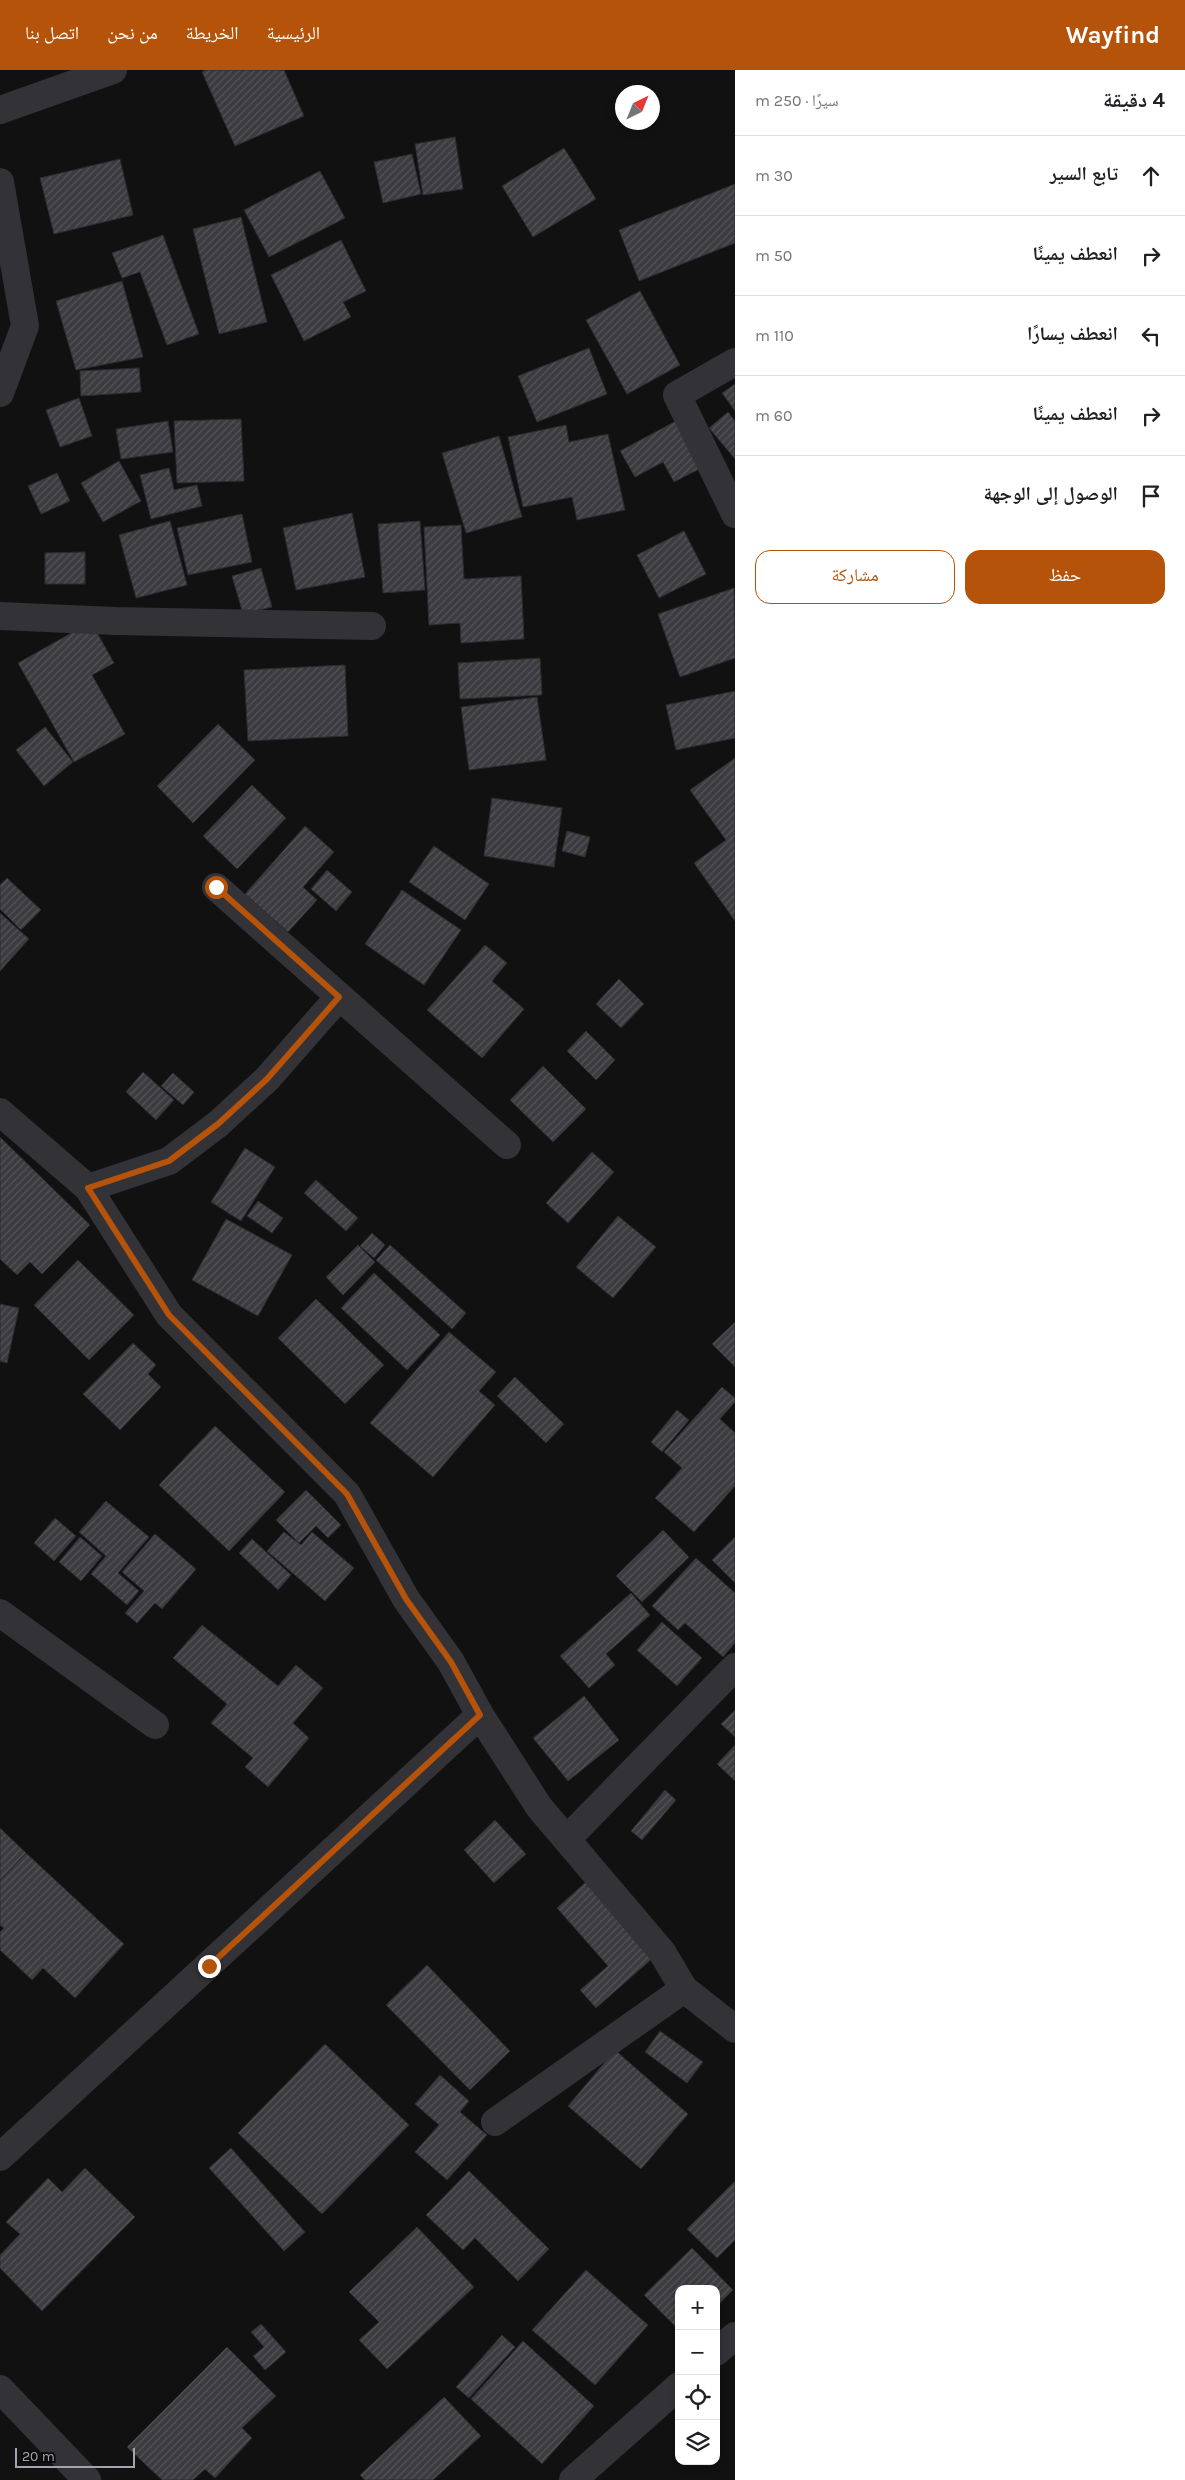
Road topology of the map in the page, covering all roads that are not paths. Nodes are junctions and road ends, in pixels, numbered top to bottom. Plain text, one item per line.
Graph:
1 (113, 70) edge
2 (0, 110) edge
3 (0, 182) edge
4 (735, 362) edge
5 (0, 393) edge
6 (735, 514) edge
7 (0, 616) edge
8 (372, 626) dead end
9 (216, 887) dead end
10 (339, 997) junction
11 (0, 1112) edge
12 (507, 1145) dead end
13 (88, 1188) junction
14 (0, 1613) edge
15 (735, 1667) edge
16 (480, 1715) junction
17 (155, 1725) dead end
18 (568, 1839) junction
19 (684, 1990) junction
20 (735, 2029) edge
21 (495, 2122) dead end
22 (0, 2157) edge
23 (735, 2336) edge
24 (720, 2349) edge
25 (0, 2389) edge
26 (675, 2390) edge
27 (87, 2480) edge
28 (573, 2480) edge

1 - 2 street
3 - 5 street
4 - 6 street
7 - 8 street
9 - 10 street
10 - 12 street
10 - 13 street
11 - 13 street
13 - 16 street
14 - 17 street
15 - 18 street
16 - 18 street
16 - 22 street
18 - 19 street
19 - 20 street
19 - 21 street
23 - 24 street
25 - 27 street
26 - 28 street

